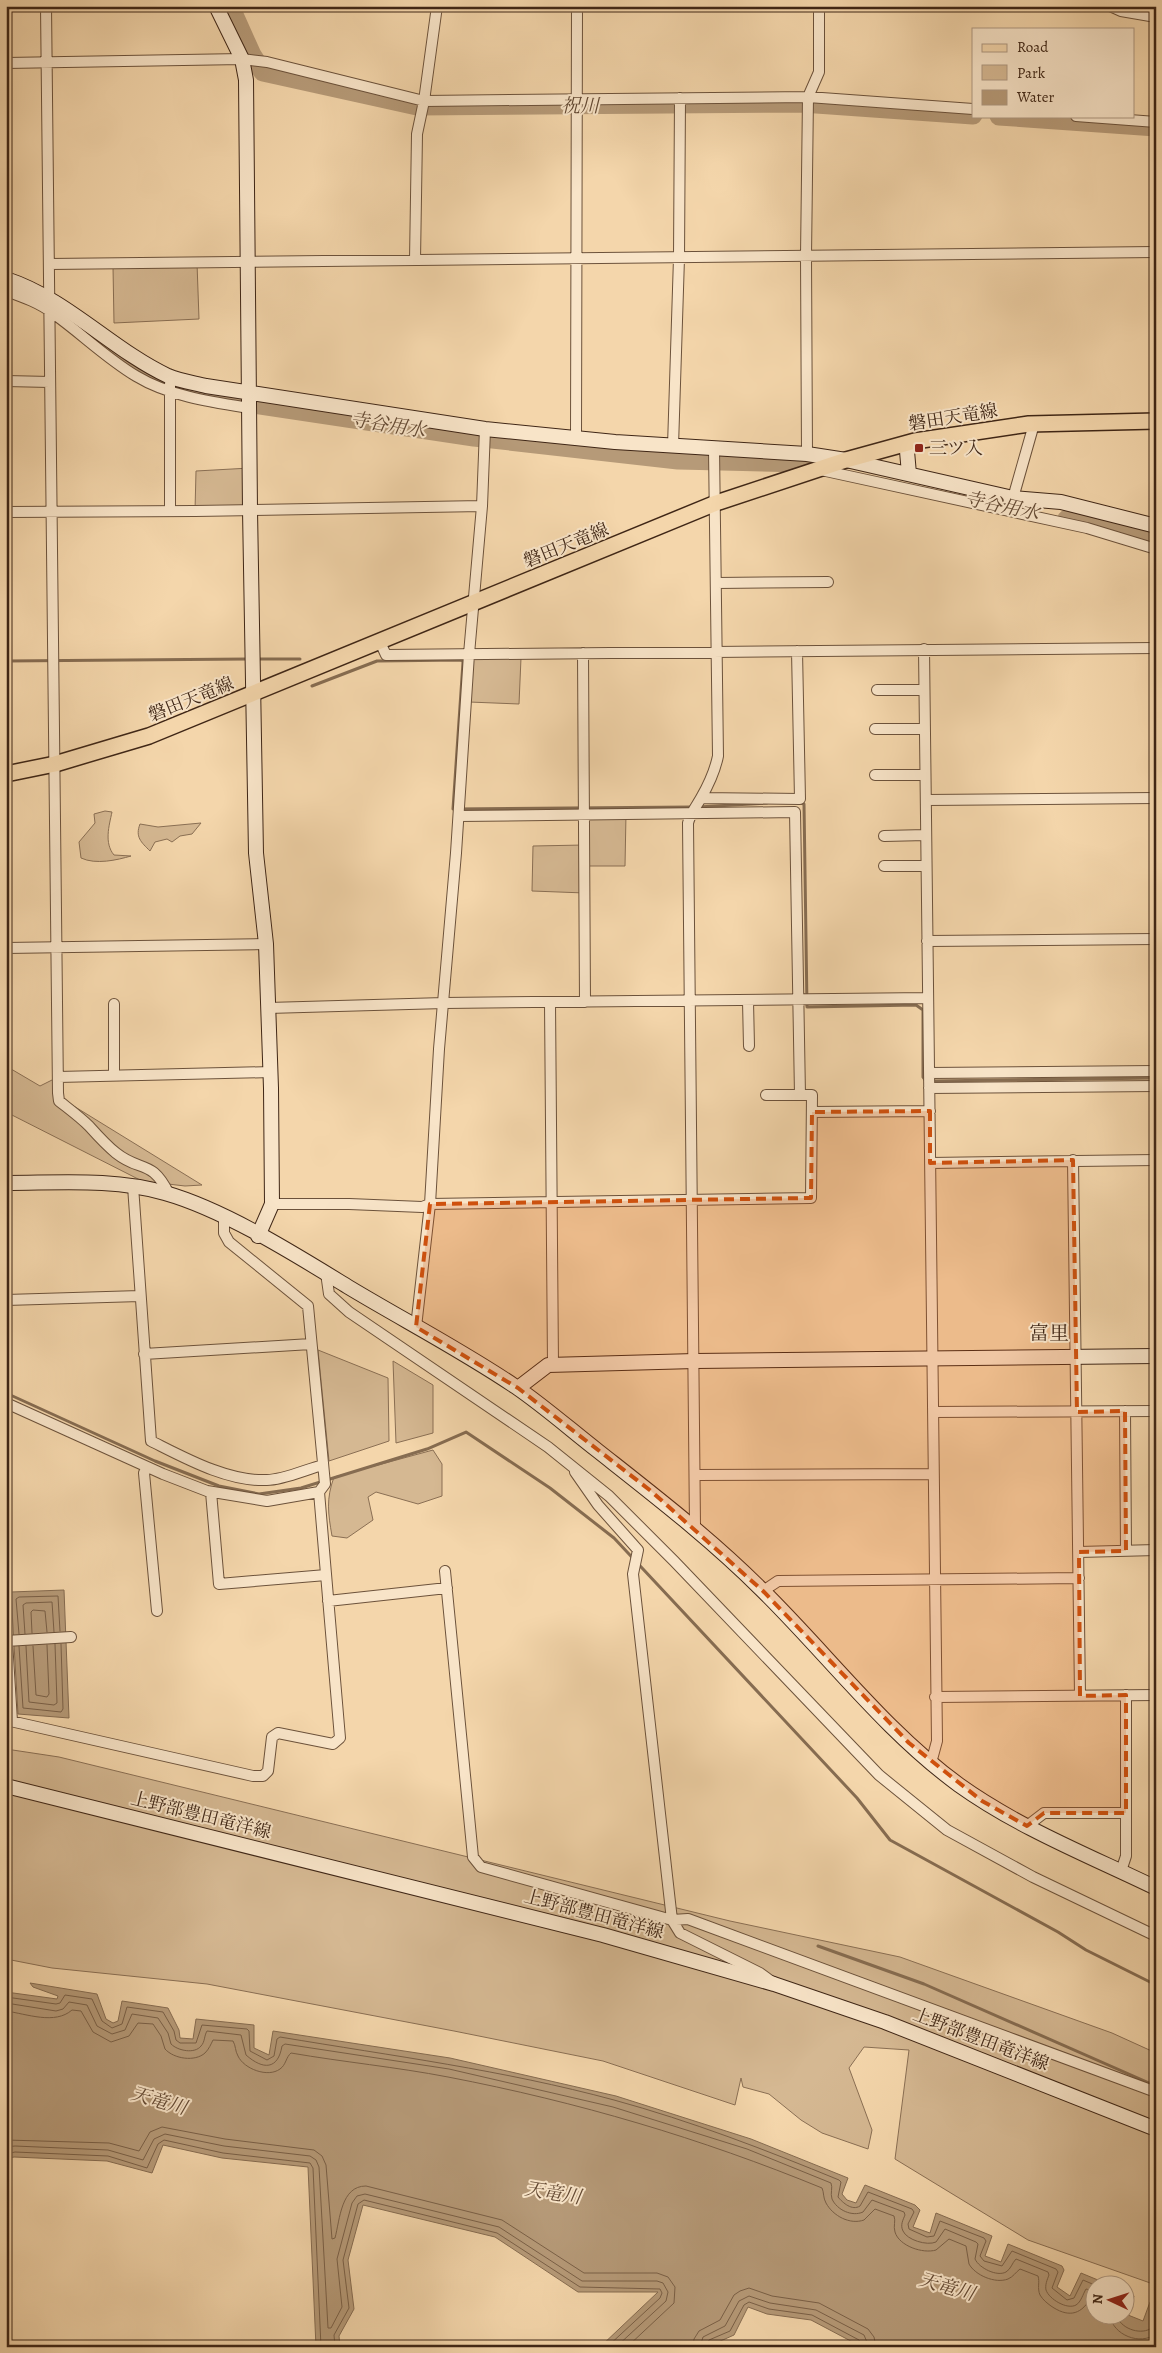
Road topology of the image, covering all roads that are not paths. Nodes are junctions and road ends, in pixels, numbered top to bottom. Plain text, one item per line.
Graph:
1 (46, 6) edge
2 (216, 6) edge
3 (437, 6) edge
4 (577, 6) edge
5 (819, 6) edge
6 (1110, 6) edge
7 (1156, 16) edge
8 (242, 59) junction
9 (6, 63) edge
10 (46, 63) junction
11 (808, 97) junction
12 (680, 98) junction
13 (578, 99) junction
14 (424, 100) junction
15 (972, 109) edge
16 (1103, 118) edge
17 (1156, 122) edge
18 (1156, 252) edge
19 (806, 256) junction
20 (578, 258) junction
21 (679, 258) junction
22 (415, 260) junction
23 (248, 262) junction
24 (49, 264) junction
25 (6, 279) edge
26 (6, 291) edge
27 (49, 304) junction
28 (6, 382) edge
29 (50, 382) junction
30 (170, 384) junction
31 (249, 392) junction
32 (249, 408) junction
33 (1156, 421) edge
34 (1034, 424) junction
35 (484, 429) junction
36 (576, 438) junction
37 (915, 441) junction
38 (673, 446) junction
39 (714, 449) junction
40 (807, 454) junction
41 (846, 460) junction
42 (819, 470) junction
43 (909, 474) junction
44 (1013, 498) junction
45 (716, 503) junction
46 (482, 506) junction
47 (250, 510) junction
48 (52, 511) junction
49 (170, 511) junction
50 (6, 512) edge
51 (1156, 526) edge
52 (1156, 549) edge
53 (828, 582) dead end
54 (716, 583) junction
55 (474, 603) junction
56 (380, 642) junction
57 (1156, 648) edge
58 (924, 649) junction
59 (797, 651) junction
60 (716, 652) junction
61 (583, 653) junction
62 (469, 654) junction
63 (877, 690) dead end
64 (924, 690) junction
65 (255, 694) junction
66 (925, 729) junction
67 (875, 730) dead end
68 (56, 764) junction
69 (6, 774) edge
70 (875, 775) dead end
71 (925, 775) junction
72 (701, 798) junction
73 (1156, 798) edge
74 (926, 800) junction
75 (690, 813) junction
76 (584, 814) junction
77 (459, 816) junction
78 (926, 835) junction
79 (884, 836) dead end
80 (884, 866) dead end
81 (926, 866) junction
82 (1156, 939) edge
83 (927, 941) junction
84 (266, 944) junction
85 (57, 947) junction
86 (6, 948) edge
87 (928, 998) junction
88 (799, 1000) junction
89 (748, 1001) junction
90 (550, 1002) junction
91 (585, 1002) junction
92 (689, 1002) junction
93 (444, 1003) junction
94 (114, 1004) dead end
95 (268, 1008) junction
96 (750, 1046) dead end
97 (1156, 1071) edge
98 (270, 1072) junction
99 (929, 1073) junction
100 (58, 1076) junction
101 (114, 1076) junction
102 (1156, 1086) edge
103 (929, 1088) junction
104 (766, 1094) dead end
105 (800, 1095) junction
106 (930, 1111) junction
107 (812, 1112) junction
108 (1073, 1160) junction
109 (1156, 1160) edge
110 (930, 1162) junction
111 (6, 1183) edge
112 (133, 1186) junction
113 (169, 1194) junction
114 (690, 1200) junction
115 (553, 1202) junction
116 (272, 1204) junction
117 (430, 1204) junction
118 (224, 1218) junction
119 (258, 1236) junction
120 (326, 1274) junction
121 (140, 1296) junction
122 (6, 1300) edge
123 (416, 1327) junction
124 (312, 1344) junction
125 (144, 1354) junction
126 (1156, 1356) edge
127 (1077, 1357) junction
128 (933, 1358) junction
129 (695, 1362) junction
130 (553, 1365) junction
131 (518, 1388) junction
132 (6, 1403) edge
133 (1156, 1411) edge
134 (933, 1412) junction
135 (1077, 1412) junction
136 (1125, 1412) junction
137 (323, 1465) junction
138 (147, 1467) junction
139 (572, 1467) junction
140 (933, 1474) junction
141 (695, 1475) junction
142 (211, 1492) junction
143 (320, 1492) junction
144 (695, 1527) junction
145 (1156, 1550) edge
146 (1126, 1551) junction
147 (1079, 1552) junction
148 (445, 1571) dead end
149 (326, 1575) junction
150 (1079, 1578) junction
151 (934, 1579) junction
152 (447, 1588) junction
153 (763, 1591) junction
154 (328, 1601) junction
155 (157, 1611) dead end
156 (71, 1637) dead end
157 (7, 1641) edge
158 (1126, 1695) junction
159 (1156, 1695) edge
160 (1080, 1696) junction
161 (935, 1697) junction
162 (9, 1721) edge
163 (931, 1762) junction
164 (6, 1786) edge
165 (1126, 1813) junction
166 (1027, 1826) junction
167 (1121, 1871) junction
168 (1156, 1888) edge
169 (672, 1920) junction
170 (1156, 1936) edge
171 (774, 1984) junction
172 (1156, 2092) edge
173 (1156, 2129) edge

1 - 10 street
2 - 8 street
3 - 14 street
4 - 13 street
5 - 11 street
6 - 7 street
8 - 10 street
8 - 14 street
8 - 23 street
9 - 10 street
10 - 24 street
11 - 12 street
11 - 15 street
11 - 19 street
12 - 13 street
12 - 21 street
13 - 14 street
13 - 20 street
14 - 22 street
16 - 17 street
18 - 19 street
19 - 21 street
19 - 40 street
20 - 21 street
20 - 22 street
20 - 36 street
21 - 38 street
22 - 23 street
23 - 24 street
23 - 31 street
24 - 27 street
25 - 27 street
26 - 27 street
27 - 29 street
27 - 30 street
28 - 29 street
29 - 48 street
30 - 31 street
30 - 32 street
30 - 49 street
31 - 32 street
31 - 35 street
32 - 47 street
33 - 34 main road, 磐田天竜線
34 - 37 main road, 磐田天竜線
34 - 44 street
35 - 36 street
35 - 46 street
36 - 38 street
37 - 41 main road, 磐田天竜線
37 - 43 street
38 - 39 street
39 - 40 street
39 - 45 street
40 - 41 street
41 - 42 main road, 磐田天竜線
41 - 43 street
42 - 45 main road, 磐田天竜線
42 - 52 street
43 - 44 street
44 - 51 street
45 - 54 street
45 - 55 main road, 磐田天竜線
46 - 47 street
46 - 55 street
47 - 49 street
47 - 65 street
48 - 49 street
48 - 50 street
48 - 68 street
53 - 54 street
54 - 60 street
55 - 56 main road, 磐田天竜線
55 - 62 street
56 - 62 street
56 - 65 main road, 磐田天竜線
57 - 58 street
58 - 59 street
58 - 64 street
59 - 60 street
59 - 72 street
60 - 61 street
60 - 72 street
61 - 62 street
61 - 76 street
62 - 77 street
63 - 64 street
64 - 66 street
65 - 68 main road, 磐田天竜線
65 - 84 street
66 - 67 street
66 - 71 street
68 - 69 main road, 磐田天竜線
68 - 85 street
70 - 71 street
71 - 74 street
72 - 75 street
73 - 74 street
74 - 78 street
75 - 76 street
75 - 88 street
75 - 92 street
76 - 77 street
76 - 91 street
77 - 93 street
78 - 79 street
78 - 81 street
80 - 81 street
81 - 83 street
82 - 83 street
83 - 87 street
84 - 85 street
84 - 95 street
85 - 86 street
85 - 100 street
87 - 88 street
87 - 99 street
88 - 89 street
88 - 105 street
89 - 92 street
89 - 96 street
90 - 91 street
90 - 93 street
90 - 115 street
91 - 92 street
92 - 114 street
93 - 95 street
93 - 117 street
94 - 101 street
95 - 98 street
97 - 99 street
98 - 101 street
98 - 116 street
99 - 103 street
100 - 101 street
100 - 113 street
102 - 103 street
103 - 106 street
104 - 105 street
105 - 107 street
106 - 107 street
106 - 110 street
107 - 114 street
108 - 109 street
108 - 110 street
108 - 127 street
110 - 128 street
111 - 112 street
112 - 113 street
112 - 121 street
113 - 118 street
114 - 115 street
114 - 129 street
115 - 117 street
115 - 130 street
116 - 117 street
116 - 119 street
117 - 123 street
118 - 119 street
118 - 124 street
119 - 120 street
120 - 123 street
120 - 139 street
121 - 122 street
121 - 125 street
123 - 131 street
124 - 125 street
124 - 137 street
125 - 137 street
126 - 127 street
127 - 128 street
127 - 135 street
128 - 129 street
128 - 134 street
129 - 130 street
129 - 141 street
130 - 131 street
131 - 144 street
132 - 138 street
133 - 136 street
134 - 135 street
134 - 140 street
135 - 136 street
135 - 147 street
136 - 146 street
137 - 143 street
138 - 142 street
138 - 155 street
139 - 169 street
139 - 170 street
140 - 141 street
140 - 151 street
141 - 144 street
142 - 143 street
142 - 149 street
143 - 149 street
144 - 153 street
145 - 146 street
146 - 147 street
147 - 150 street
148 - 152 street
149 - 154 street
150 - 151 street
150 - 160 street
151 - 153 street
151 - 161 street
152 - 154 street
152 - 169 street
153 - 163 street
154 - 162 street
156 - 157 street
157 - 162 street
158 - 159 street
158 - 160 street
158 - 165 street
160 - 161 street
161 - 163 street
163 - 166 street
164 - 171 street, 上野部豊田竜洋線
165 - 166 street
165 - 167 street
166 - 167 street
167 - 168 street
169 - 171 street
169 - 172 street
171 - 173 street, 上野部豊田竜洋線

